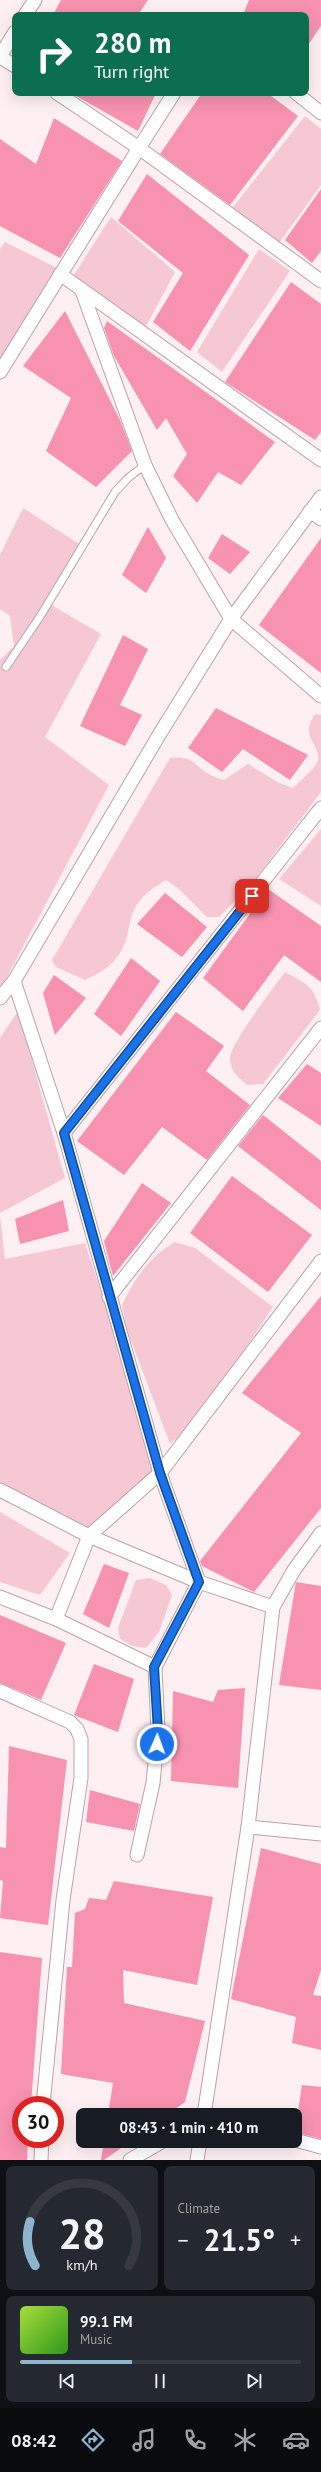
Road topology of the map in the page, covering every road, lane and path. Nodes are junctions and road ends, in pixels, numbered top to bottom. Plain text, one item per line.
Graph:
1 (34, 0) edge
2 (27, 12) edge
3 (12, 37) edge
4 (0, 56) edge
5 (12, 64) edge
6 (61, 96) edge
7 (172, 96) edge
8 (300, 96) edge
9 (321, 113) edge
10 (139, 148) junction
11 (60, 274) junction
12 (321, 281) edge
13 (82, 291) junction
14 (0, 372) edge
15 (321, 460) edge
16 (145, 465) junction
17 (321, 497) edge
18 (310, 511) junction
19 (321, 519) edge
20 (231, 619) junction
21 (6, 667) dead end
22 (321, 696) edge
23 (321, 808) edge
24 (14, 981) junction
25 (0, 998) edge
26 (321, 1028) edge
27 (64, 1133) junction
28 (321, 1261) edge
29 (109, 1297) junction
30 (160, 1473) junction
31 (0, 1490) edge
32 (321, 1533) edge
33 (89, 1536) junction
34 (199, 1582) junction
35 (0, 1597) edge
36 (273, 1607) junction
37 (56, 1619) junction
38 (154, 1667) junction
39 (0, 1691) edge
40 (248, 1827) junction
41 (321, 1834) edge
42 (137, 1855) dead end
43 (44, 2096) edge
44 (205, 2108) edge
45 (302, 2142) edge
46 (321, 2147) edge
47 (41, 2148) edge
48 (150, 2148) edge
49 (199, 2148) edge
50 (40, 2160) edge
51 (130, 2160) edge
52 (197, 2160) edge

1 - 2 street
3 - 4 street
4 - 5 street
6 - 10 street
7 - 10 street
8 - 9 street
10 - 11 street
10 - 12 street
11 - 13 street
11 - 14 street
13 - 15 street
13 - 16 street
16 - 20 street
16 - 21 lane
17 - 18 street
18 - 19 street
18 - 20 street
20 - 22 street
20 - 24 street
23 - 27 street
24 - 25 street
24 - 27 street
26 - 29 street
27 - 29 street
28 - 30 street
29 - 30 street
30 - 33 street
30 - 34 street
31 - 33 street
32 - 36 street
33 - 34 street
33 - 37 street
34 - 36 street
34 - 38 street
35 - 37 street
36 - 40 street
37 - 38 street
38 - 42 street
39 - 43 street
40 - 41 street
40 - 44 street
45 - 46 street
47 - 50 street
48 - 51 street
49 - 52 street

